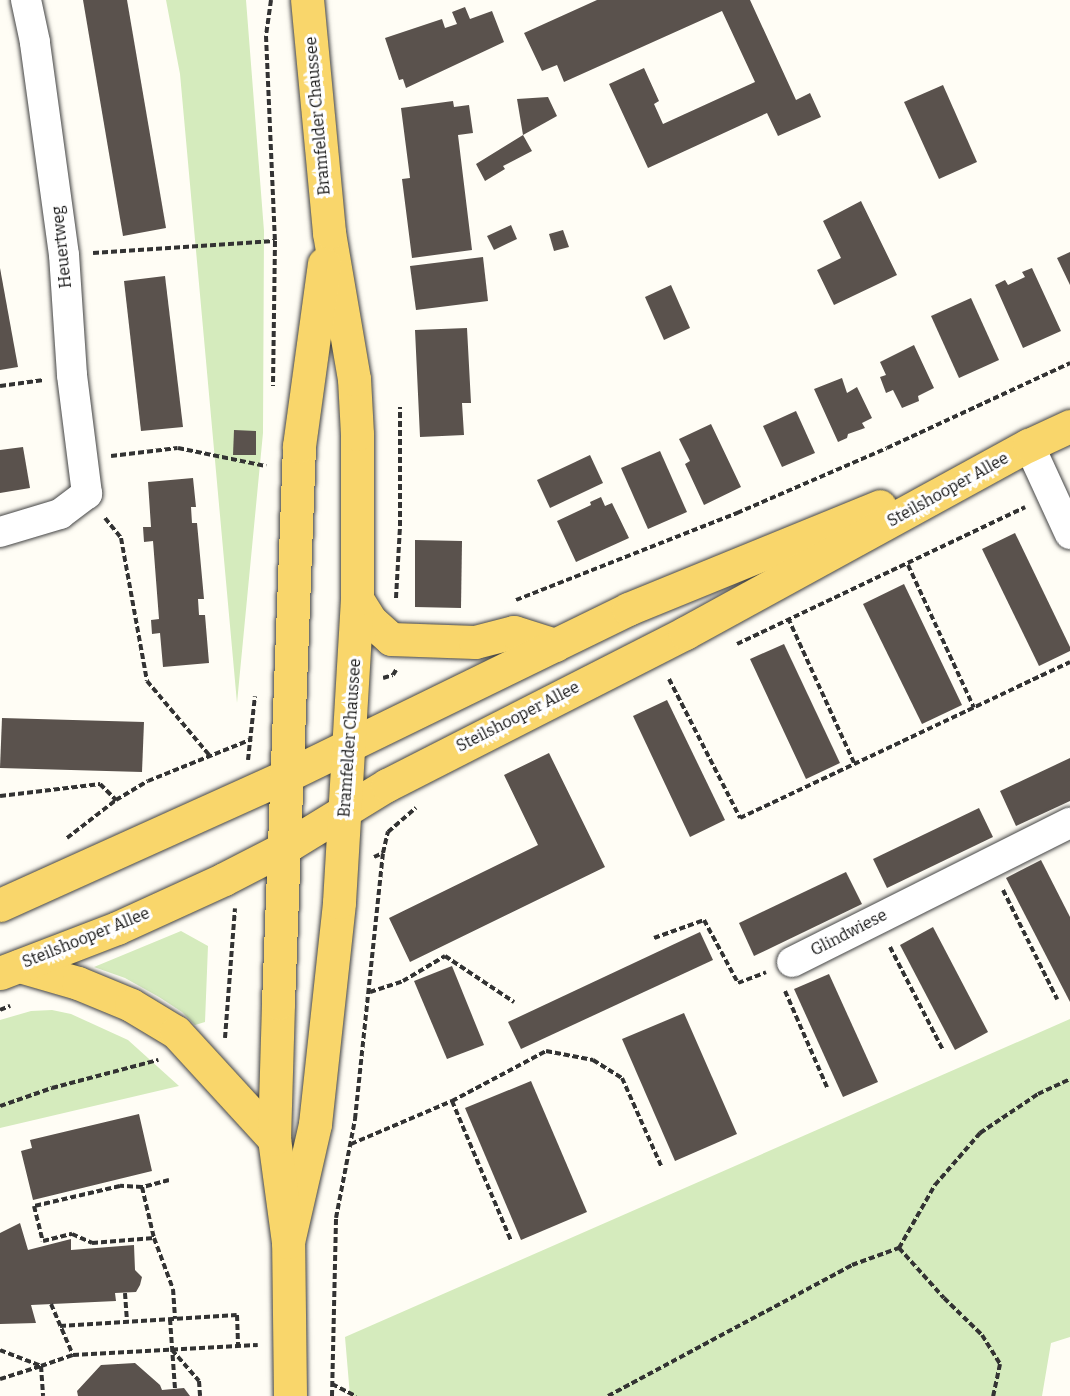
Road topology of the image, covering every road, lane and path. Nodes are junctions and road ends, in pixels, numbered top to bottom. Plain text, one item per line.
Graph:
1 (26, 0) edge
2 (271, 0) edge
3 (307, 0) edge
4 (329, 232) junction
5 (275, 241) junction
6 (64, 255) junction
7 (1070, 363) edge
8 (72, 375) junction
9 (0, 386) edge
10 (273, 392) dead end
11 (400, 407) dead end
12 (1070, 426) edge
13 (1029, 445) junction
14 (270, 456) dead end
15 (81, 460) junction
16 (1051, 494) junction
17 (87, 495) junction
18 (0, 532) edge
19 (1070, 534) edge
20 (908, 565) junction
21 (357, 598) junction
22 (515, 600) dead end
23 (397, 607) dead end
24 (788, 618) junction
25 (555, 645) junction
26 (729, 648) dead end
27 (1070, 662) edge
28 (679, 674) dead end
29 (669, 679) junction
30 (659, 684) dead end
31 (255, 694) dead end
32 (975, 708) junction
33 (350, 745) junction
34 (210, 756) junction
35 (855, 765) junction
36 (286, 776) junction
37 (0, 796) edge
38 (116, 800) junction
39 (420, 804) dead end
40 (345, 809) junction
41 (1070, 823) edge
42 (388, 832) dead end
43 (59, 845) dead end
44 (284, 848) junction
45 (383, 853) dead end
46 (990, 863) junction
47 (0, 905) edge
48 (876, 920) junction
49 (654, 938) dead end
50 (783, 965) junction
51 (9, 969) edge
52 (370, 992) junction
53 (1057, 999) dead end
54 (514, 1002) dead end
55 (14, 1004) dead end
56 (0, 1010) edge
57 (944, 1050) dead end
58 (168, 1060) dead end
59 (1070, 1079) edge
60 (828, 1086) dead end
61 (452, 1101) junction
62 (0, 1106) edge
63 (274, 1139) junction
64 (350, 1144) junction
65 (662, 1168) dead end
66 (169, 1180) dead end
67 (142, 1187) junction
68 (153, 1238) junction
69 (511, 1241) dead end
70 (288, 1242) junction
71 (899, 1248) junction
72 (125, 1293) dead end
73 (51, 1304) dead end
74 (170, 1319) junction
75 (175, 1319) junction
76 (127, 1322) junction
77 (60, 1326) junction
78 (289, 1343) junction
79 (238, 1346) junction
80 (172, 1349) junction
81 (0, 1350) edge
82 (73, 1355) junction
83 (41, 1366) junction
84 (0, 1379) edge
85 (332, 1384) junction
86 (175, 1389) dead end
87 (43, 1396) edge
88 (201, 1396) edge
89 (290, 1396) edge
90 (332, 1396) edge
91 (356, 1396) edge
92 (608, 1396) edge
93 (993, 1396) edge

1 - 6 street, Heuertweg
2 - 5 path
3 - 4 main road, Bramfelder Chaussee
4 - 21 main road, Bramfelder Chaussee
4 - 36 main road, Bramfelder Chaussee
5 - 6 path
5 - 10 path
6 - 8 street, Heuertweg
7 - 22 path
8 - 9 path
8 - 15 street, Heuertweg
11 - 23 path
12 - 13 main road, Steilshooper Allee
13 - 16 street
13 - 25 main road, Steilshooper Allee
13 - 40 main road, Steilshooper Allee
14 - 15 path
15 - 17 street, Heuertweg
16 - 19 street
16 - 20 path
17 - 18 street
17 - 34 path
20 - 24 path
20 - 32 path
21 - 25 main road
21 - 33 main road, Bramfelder Chaussee
24 - 26 path
24 - 35 path
25 - 33 main road, Steilshooper Allee
27 - 32 path
28 - 29 path
29 - 30 path
29 - 35 path
31 - 34 path
32 - 35 path
33 - 36 main road, Steilshooper Allee
33 - 40 main road, Bramfelder Chaussee
34 - 38 path
36 - 44 main road, Bramfelder Chaussee
36 - 47 main road, Steilshooper Allee
37 - 38 path
38 - 43 path
39 - 42 path
40 - 44 main road, Steilshooper Allee
40 - 70 main road, Bramfelder Chaussee
41 - 46 street, Glindwiese
44 - 51 main road, Steilshooper Allee
44 - 63 main road, Bramfelder Chaussee
45 - 52 path
46 - 48 street, Glindwiese
46 - 53 path
48 - 50 street, Glindwiese
48 - 57 path
49 - 50 path
50 - 60 path
51 - 63 main road
52 - 54 path
52 - 64 path
55 - 56 path
58 - 62 path
59 - 71 path
61 - 64 path
61 - 65 path
61 - 69 path
63 - 70 main road, Bramfelder Chaussee
64 - 85 path
66 - 67 path
67 - 68 path
67 - 68 path
68 - 75 path
70 - 78 main road, Bramfelder Chaussee
71 - 92 path
71 - 93 path
72 - 76 path
73 - 77 path
74 - 75 path
74 - 76 path
74 - 80 path
75 - 79 path
76 - 77 path
77 - 82 path
78 - 79 path
78 - 89 main road, Bramfelder Chaussee
79 - 80 path
80 - 82 path
80 - 86 path
80 - 88 path
81 - 83 path
82 - 83 path
83 - 84 path
83 - 87 path
85 - 90 path
85 - 91 path

